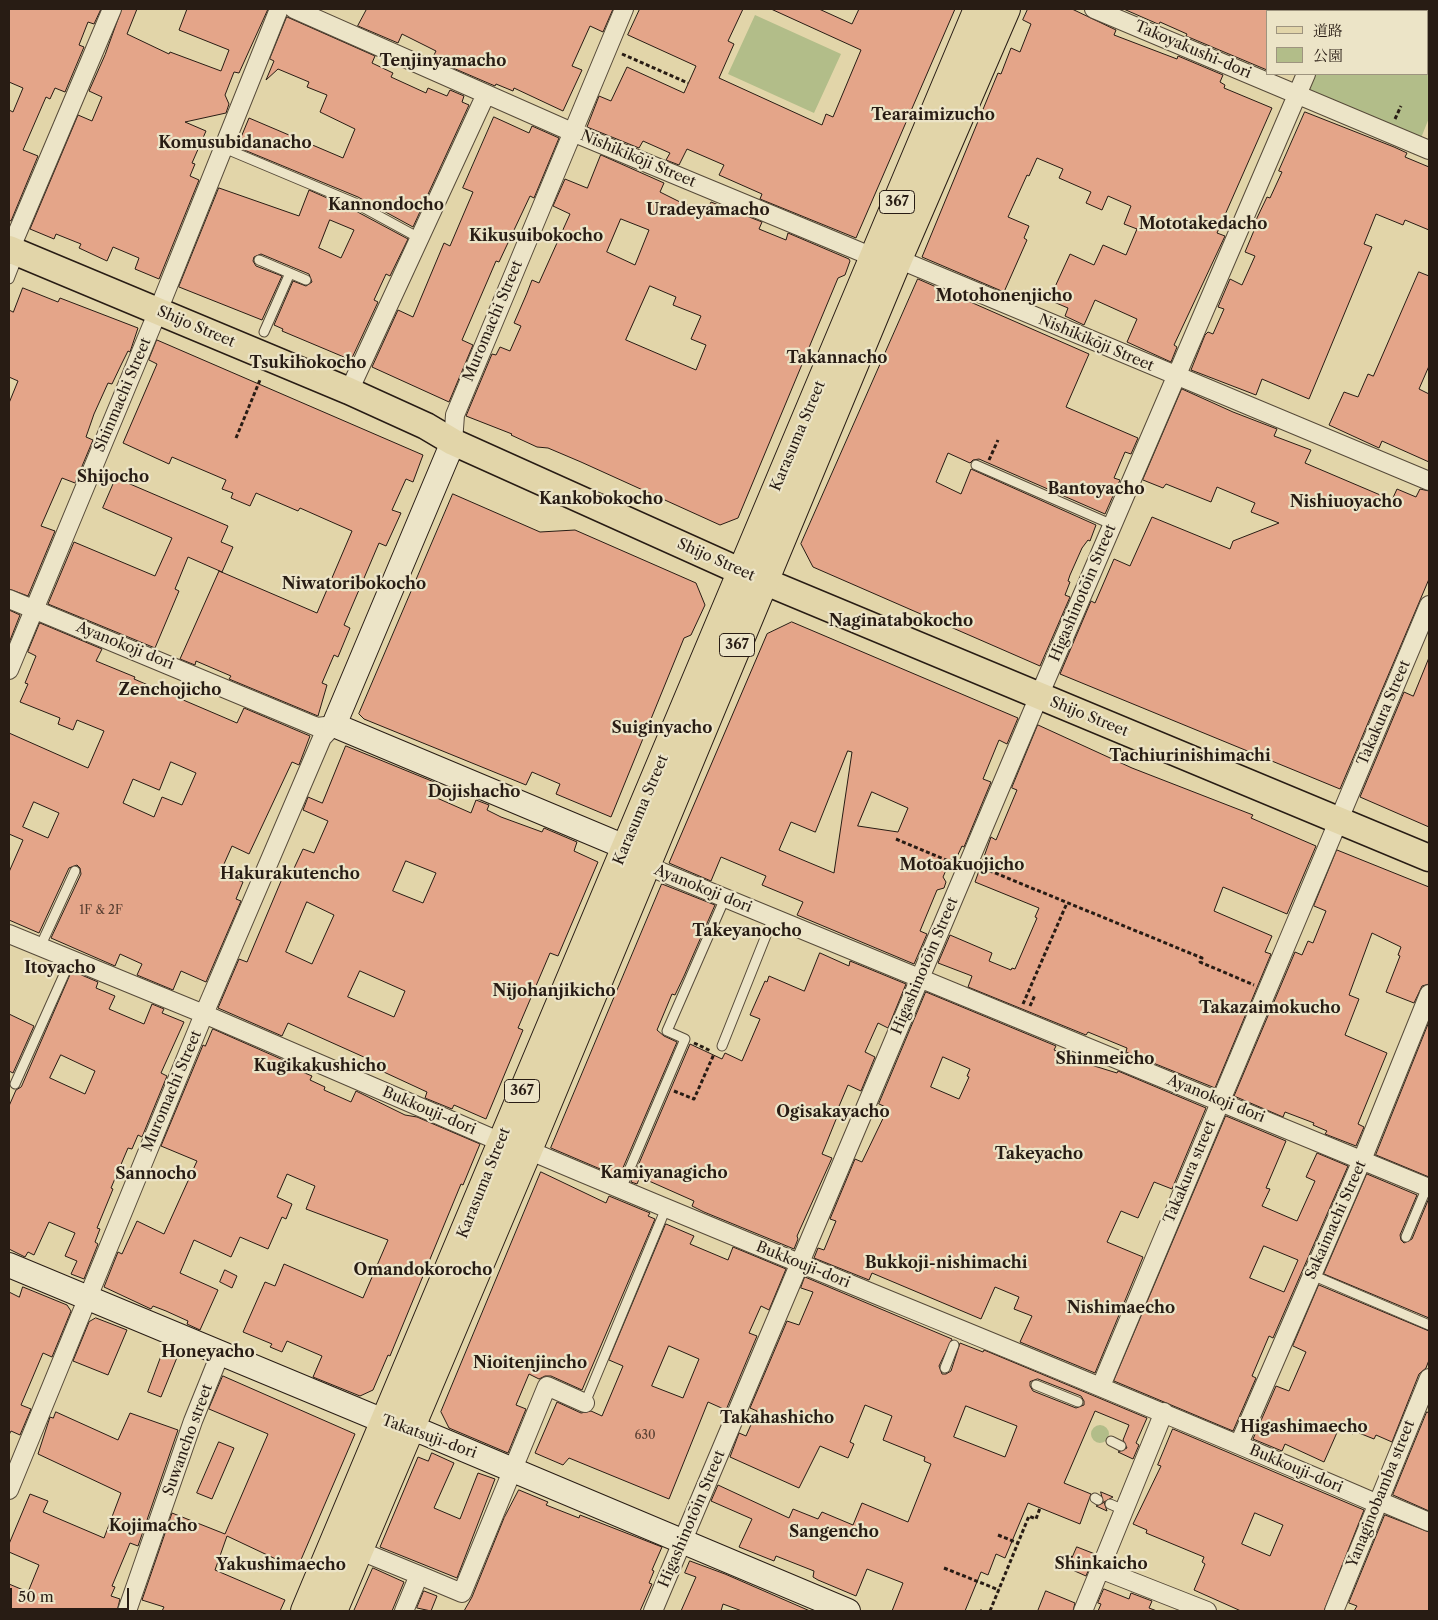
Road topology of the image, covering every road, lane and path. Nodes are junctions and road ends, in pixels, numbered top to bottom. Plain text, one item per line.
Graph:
1 (112, 9) edge
2 (279, 9) edge
3 (294, 9) edge
4 (624, 9) edge
5 (978, 9) edge
6 (1006, 9) edge
7 (1094, 9) edge
8 (608, 48) junction
9 (1306, 75) edge
10 (688, 83) dead end
11 (486, 94) junction
12 (1298, 94) junction
13 (572, 132) junction
14 (224, 148) junction
15 (1429, 150) edge
16 (421, 239) junction
17 (12, 251) edge
18 (885, 258) junction
19 (259, 260) dead end
20 (290, 273) junction
21 (9, 279) edge
22 (306, 280) dead end
23 (158, 311) junction
24 (264, 332) dead end
25 (1176, 376) junction
26 (260, 380) dead end
27 (349, 392) junction
28 (236, 438) dead end
29 (998, 440) dead end
30 (453, 442) junction
31 (976, 466) dead end
32 (985, 470) junction
33 (1429, 481) edge
34 (1112, 525) junction
35 (753, 577) junction
36 (9, 599) edge
37 (1429, 605) edge
38 (33, 610) junction
39 (9, 670) edge
40 (1039, 696) junction
41 (334, 726) junction
42 (1339, 821) junction
43 (896, 839) dead end
44 (626, 847) junction
45 (1429, 858) edge
46 (645, 865) junction
47 (968, 865) junction
48 (75, 871) dead end
49 (725, 898) junction
50 (1066, 903) junction
51 (774, 918) junction
52 (9, 934) edge
53 (40, 947) junction
54 (71, 959) junction
55 (920, 979) junction
56 (1267, 990) junction
57 (1429, 994) edge
58 (204, 1014) junction
59 (1017, 1018) junction
60 (685, 1038) junction
61 (722, 1046) dead end
62 (15, 1084) dead end
63 (665, 1086) junction
64 (1220, 1100) junction
65 (501, 1142) junction
66 (528, 1150) junction
67 (1362, 1160) junction
68 (1428, 1187) edge
69 (621, 1189) junction
70 (666, 1208) junction
71 (1406, 1237) dead end
72 (798, 1264) junction
73 (9, 1265) edge
74 (1312, 1276) junction
75 (86, 1297) junction
76 (1429, 1325) edge
77 (957, 1339) junction
78 (220, 1354) junction
79 (945, 1368) dead end
80 (1429, 1378) edge
81 (1036, 1385) dead end
82 (1091, 1385) junction
83 (584, 1403) joint
84 (1077, 1403) dead end
85 (1164, 1412) junction
86 (398, 1425) junction
87 (1111, 1441) dead end
88 (1239, 1444) junction
89 (1121, 1446) dead end
90 (512, 1469) junction
91 (9, 1490) edge
92 (1378, 1504) junction
93 (1040, 1508) dead end
94 (1429, 1522) edge
95 (998, 1535) dead end
96 (683, 1540) junction
97 (1018, 1543) junction
98 (358, 1550) junction
99 (944, 1568) dead end
100 (1100, 1569) junction
101 (419, 1576) junction
102 (998, 1590) dead end
103 (843, 1610) edge
104 (127, 1611) edge
105 (305, 1611) edge
106 (333, 1611) edge
107 (404, 1611) edge
108 (653, 1611) edge
109 (990, 1611) edge
110 (1083, 1611) edge
111 (1207, 1611) edge
112 (1334, 1611) edge

1 - 17 street
2 - 14 street, Shinmachi Street
3 - 11 street, Nishikikōji Street
4 - 8 street, Muromachi Street
5 - 18 highway, Karasuma Street / 367
6 - 18 highway, Karasuma Street / 367
7 - 12 street, Takoyakushi-dori
8 - 10 path
8 - 13 street, Muromachi Street
9 - 12 street, Higashinotōin Street
11 - 13 street, Nishikikōji Street
11 - 16 street
12 - 15 street, Takoyakushi-dori
12 - 25 street, Higashinotōin Street
13 - 18 street, Nishikikōji Street
13 - 30 street, Muromachi Street
14 - 16 lane
14 - 23 street, Shinmachi Street
16 - 27 street
17 - 21 lane
17 - 23 main road, Shijo Street
18 - 25 street, Nishikikōji Street
18 - 35 highway, Karasuma Street / 367
19 - 20 lane
20 - 22 lane
20 - 24 lane
23 - 27 main road, Shijo Street
23 - 38 street, Shinmachi Street
25 - 33 street, Nishikikōji Street
25 - 34 street, Higashinotōin Street
26 - 28 path
27 - 30 main road, Shijo Street
29 - 32 path
30 - 35 main road, Shijo Street
30 - 41 street
31 - 32 lane
32 - 34 lane
34 - 40 street, Higashinotōin Street
35 - 40 main road, Shijo Street
35 - 44 highway, Karasuma Street / 367
35 - 46 highway, Karasuma Street / 367
36 - 38 street, Ayanokoji dori
37 - 42 street, Takakura Street
38 - 39 street, Shinmachi Street
38 - 41 street, Ayanokoji dori
40 - 42 main road, Shijo Street
40 - 47 street, Higashinotōin Street
41 - 44 street, Ayanokoji dori
41 - 58 street, Muromachi Street
42 - 45 main road, Shijo Street
42 - 56 street, Takakura street
43 - 47 path
44 - 46 street, Ayanokoji dori
44 - 65 highway, Karasuma Street / 367
46 - 49 street, Ayanokoji dori
46 - 66 highway, Karasuma Street / 367
47 - 50 path
47 - 55 street, Higashinotōin Street
48 - 53 lane
49 - 51 street, Ayanokoji dori
49 - 60 lane
50 - 56 path
50 - 59 path
51 - 55 street, Ayanokoji dori
51 - 61 lane
52 - 53 street, Bukkouji-dori
53 - 54 street, Bukkouji-dori
54 - 58 street, Bukkouji-dori
54 - 62 lane
55 - 59 street, Ayanokoji dori
55 - 72 street, Higashinotōin Street
56 - 64 street, Takakura street
57 - 67 street, Sakaimachi Street
58 - 65 street, Bukkouji-dori
58 - 75 street, Muromachi Street
59 - 64 street, Ayanokoji dori
60 - 63 lane
60 - 63 path
63 - 69 lane
64 - 67 street, Ayanokoji dori
64 - 82 street, Takakura street
65 - 66 street, Bukkouji-dori
65 - 86 highway, Karasuma Street / 367
66 - 69 street, Bukkouji-dori
66 - 86 highway, Karasuma Street / 367
67 - 68 street, Ayanokoji dori
67 - 74 street, Sakaimachi Street
68 - 71 lane
69 - 70 street, Bukkouji-dori
70 - 72 street, Bukkouji-dori
70 - 83 lane
72 - 77 street, Bukkouji-dori
72 - 96 street, Higashinotōin Street
73 - 75 street, Takatsuji-dori
74 - 76 lane
74 - 88 street, Sakaimachi Street
75 - 78 street, Takatsuji-dori
75 - 91 street, Muromachi Street
77 - 79 lane
77 - 82 street, Bukkouji-dori
78 - 86 street, Takatsuji-dori
78 - 104 street, Suwancho street
80 - 92 street, Yanaginobamba street
81 - 84 lane
82 - 85 street, Bukkouji-dori
83 - 90 street
85 - 88 street, Bukkouji-dori
85 - 100 street
86 - 90 street, Takatsuji-dori
86 - 98 highway, Karasuma Street / 367
86 - 105 highway, Karasuma Street / 367
87 - 89 lane
88 - 92 street, Bukkouji-dori
90 - 96 street, Takatsuji-dori
90 - 101 street
92 - 94 street, Bukkouji-dori
92 - 112 street, Yanaginobamba street
93 - 97 path
95 - 97 path
96 - 103 street, Takatsuji-dori
96 - 108 street, Higashinotōin Street
97 - 109 path
98 - 101 street
98 - 106 highway, Karasuma Street / 367
99 - 102 path
100 - 110 street
100 - 111 street
101 - 107 street

